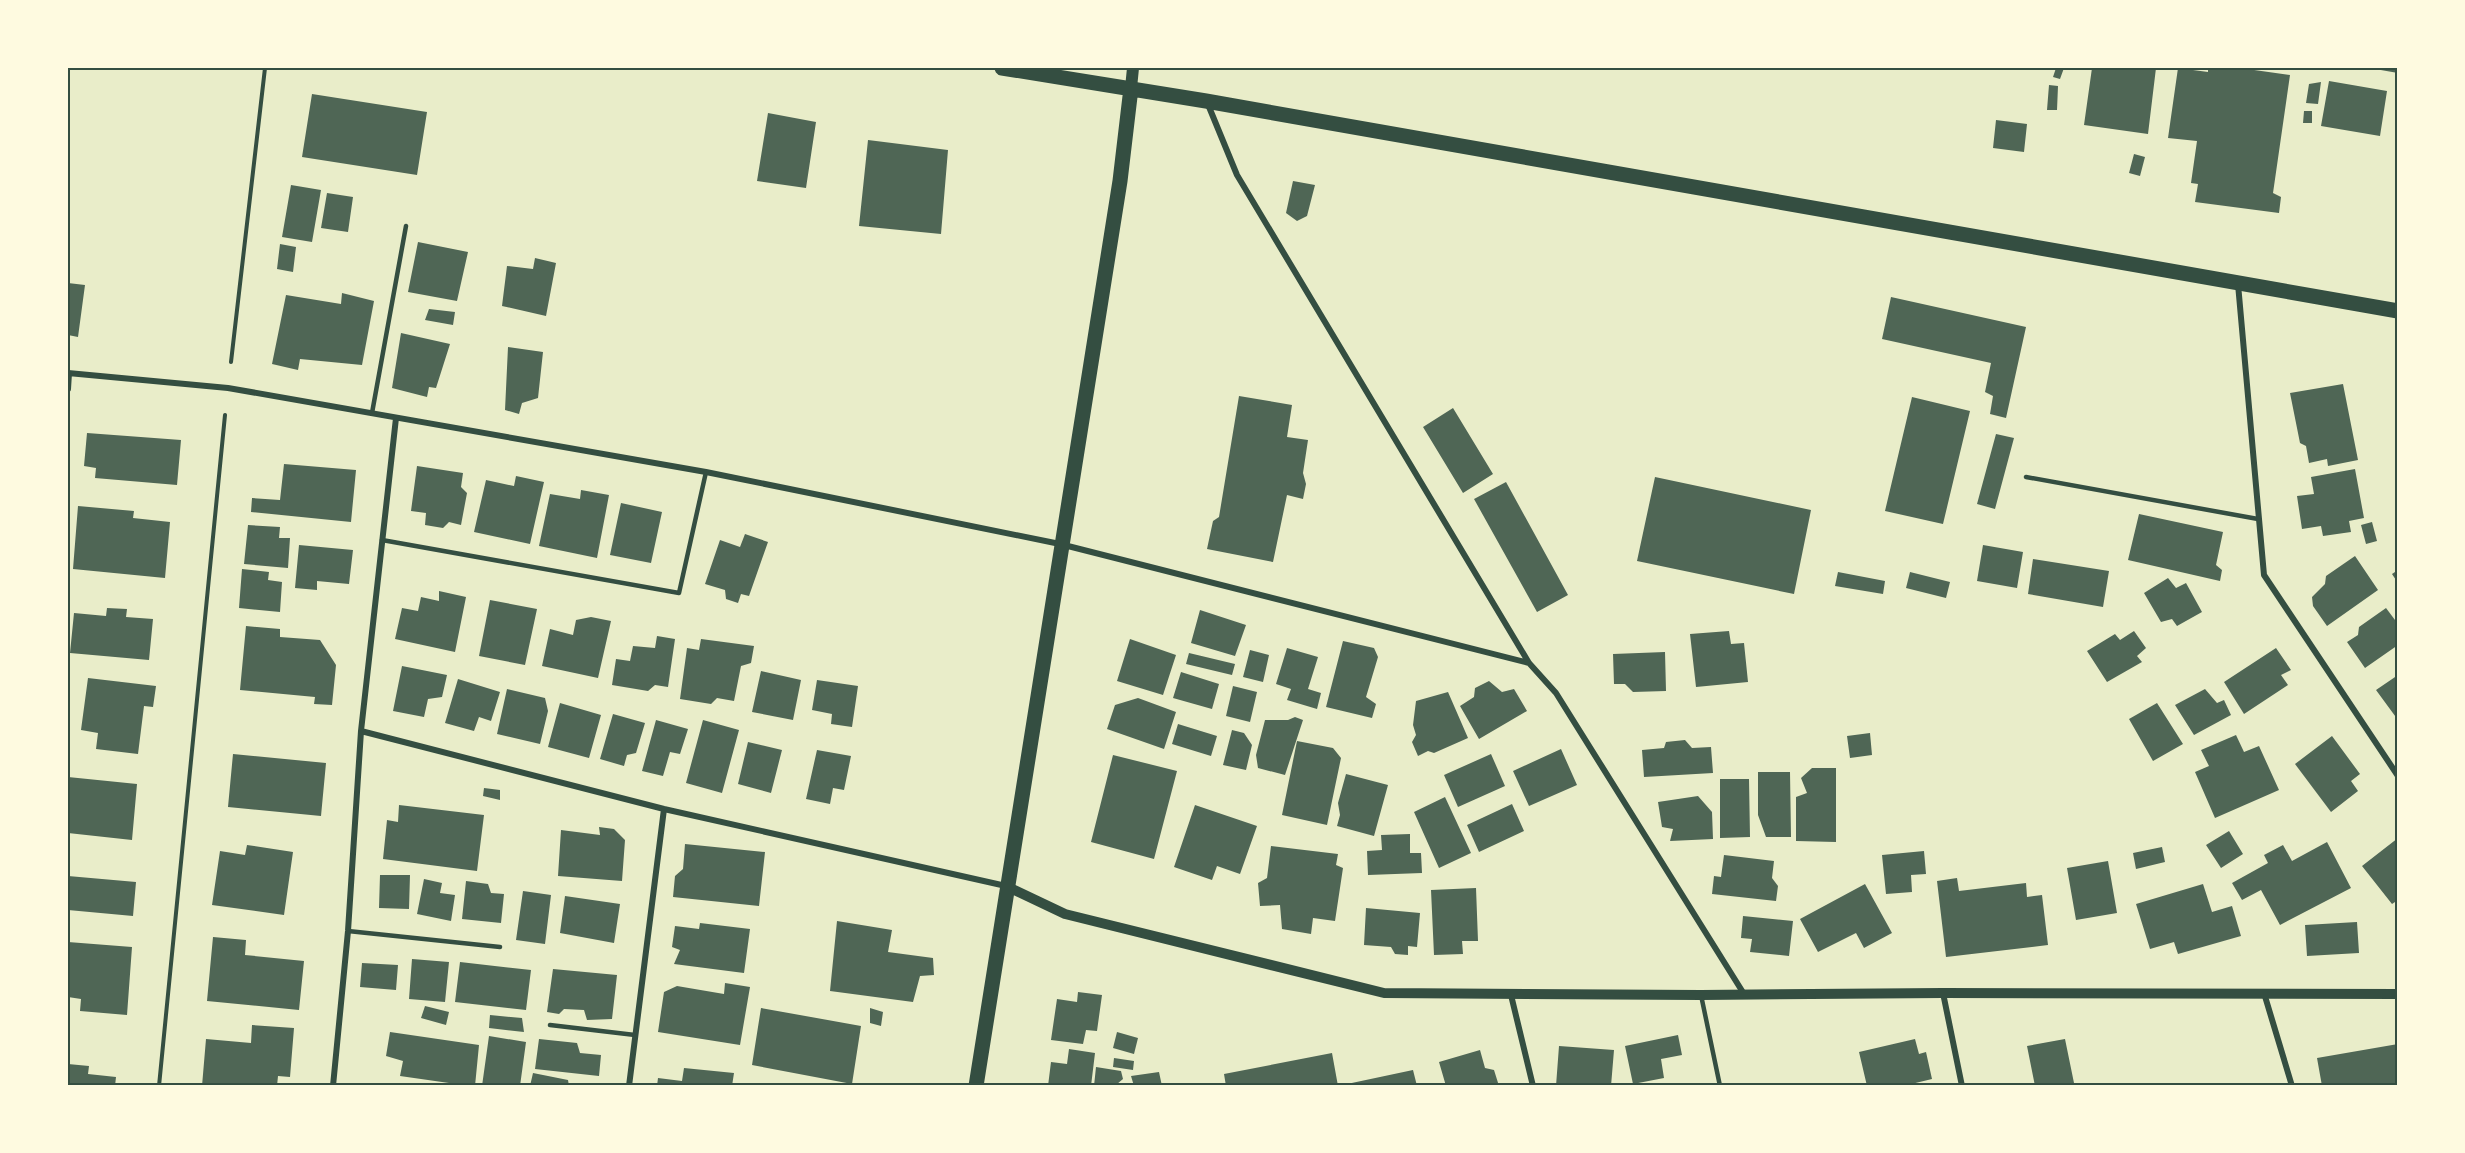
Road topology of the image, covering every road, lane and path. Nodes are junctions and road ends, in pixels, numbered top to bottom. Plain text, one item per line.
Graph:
1 (265, 68) edge
2 (1002, 68) edge
3 (1133, 68) edge
4 (1131, 88) junction
5 (1206, 101) junction
6 (406, 226) dead end
7 (2238, 282) junction
8 (2397, 311) edge
9 (68, 373) edge
10 (228, 388) junction
11 (68, 389) edge
12 (372, 413) junction
13 (396, 418) junction
14 (706, 472) junction
15 (2026, 477) dead end
16 (2258, 519) junction
17 (382, 540) junction
18 (1060, 544) junction
19 (1529, 663) junction
20 (362, 731) junction
21 (2397, 776) edge
22 (664, 809) junction
23 (1006, 886) junction
24 (348, 931) junction
25 (500, 947) dead end
26 (1943, 993) junction
27 (2264, 993) junction
28 (2397, 994) edge
29 (1511, 995) junction
30 (1701, 995) junction
31 (1744, 995) junction
32 (550, 1025) dead end
33 (635, 1035) junction
34 (159, 1086) edge
35 (333, 1086) edge
36 (629, 1086) edge
37 (976, 1086) edge
38 (1533, 1086) edge
39 (1720, 1086) edge
40 (1962, 1086) edge
41 (2292, 1086) edge

1 - 10 path
2 - 4 main road
3 - 4 main road
4 - 5 main road
4 - 18 main road
5 - 7 main road
5 - 19 street
6 - 12 lane
7 - 8 main road
7 - 16 street
9 - 10 street
9 - 11 street
10 - 12 street
10 - 34 path
12 - 13 street
13 - 14 street
13 - 17 street
14 - 17 lane
14 - 18 street
15 - 16 lane
16 - 21 street
17 - 20 street
18 - 19 street
18 - 23 main road
19 - 31 street
20 - 22 street
20 - 24 street
22 - 23 street
22 - 33 street
23 - 29 street
23 - 37 main road
24 - 25 lane
24 - 35 street
26 - 27 street
26 - 31 street
26 - 40 street
27 - 28 street
27 - 41 street
29 - 30 street
29 - 38 street
30 - 31 street
30 - 39 lane
32 - 33 lane
33 - 36 street

